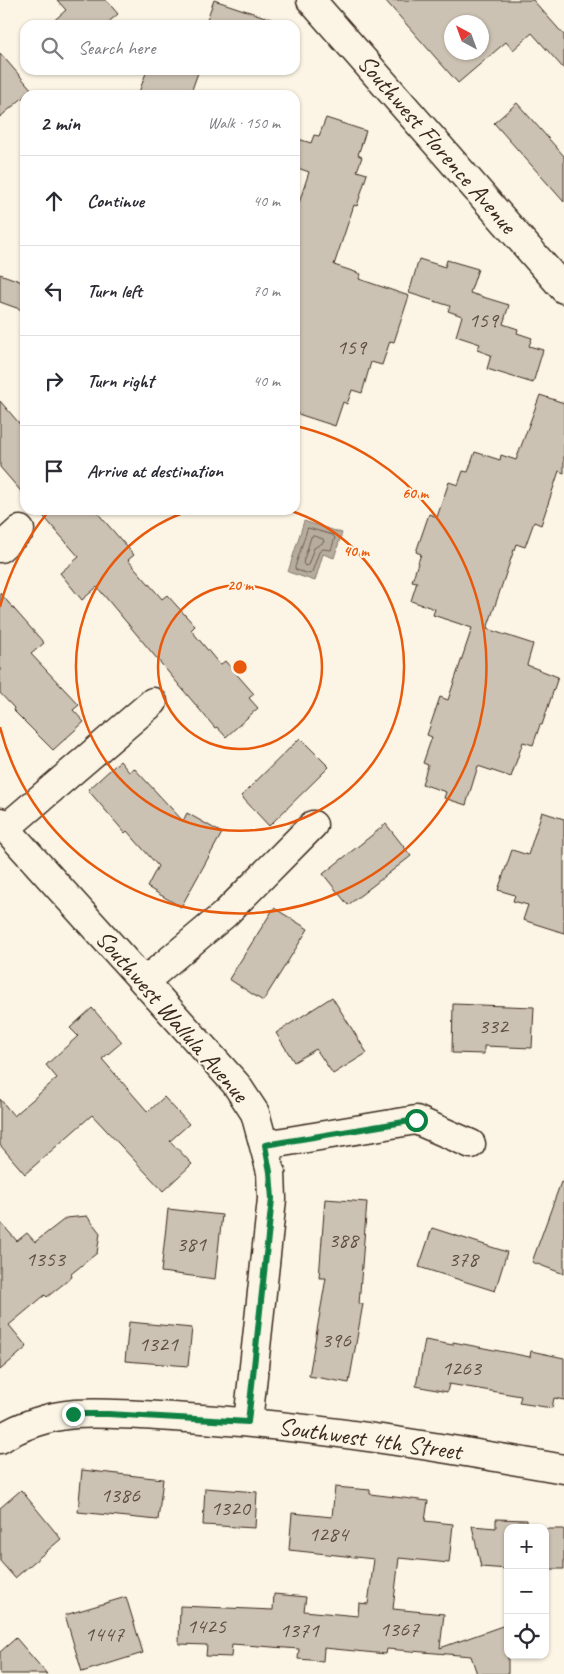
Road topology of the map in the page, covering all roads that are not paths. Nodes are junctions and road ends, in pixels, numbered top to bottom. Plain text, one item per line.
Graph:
1 (311, 0) edge
2 (564, 288) edge
3 (20, 530) dead end
4 (0, 548) edge
5 (153, 702) dead end
6 (3, 825) edge
7 (313, 825) dead end
8 (144, 982) junction
9 (471, 1144) dead end
10 (265, 1145) junction
11 (248, 1422) junction
12 (0, 1439) edge
13 (564, 1469) edge

1 - 2 street, Southwest Florence Avenue
3 - 4 street
5 - 6 street
6 - 8 street, Southwest Wallula Avenue
7 - 8 street
8 - 10 street, Southwest Wallula Avenue
9 - 10 street
10 - 11 street, Southwest Wallula Avenue
11 - 12 street, Southwest 4th Street
11 - 13 street, Southwest 4th Street

